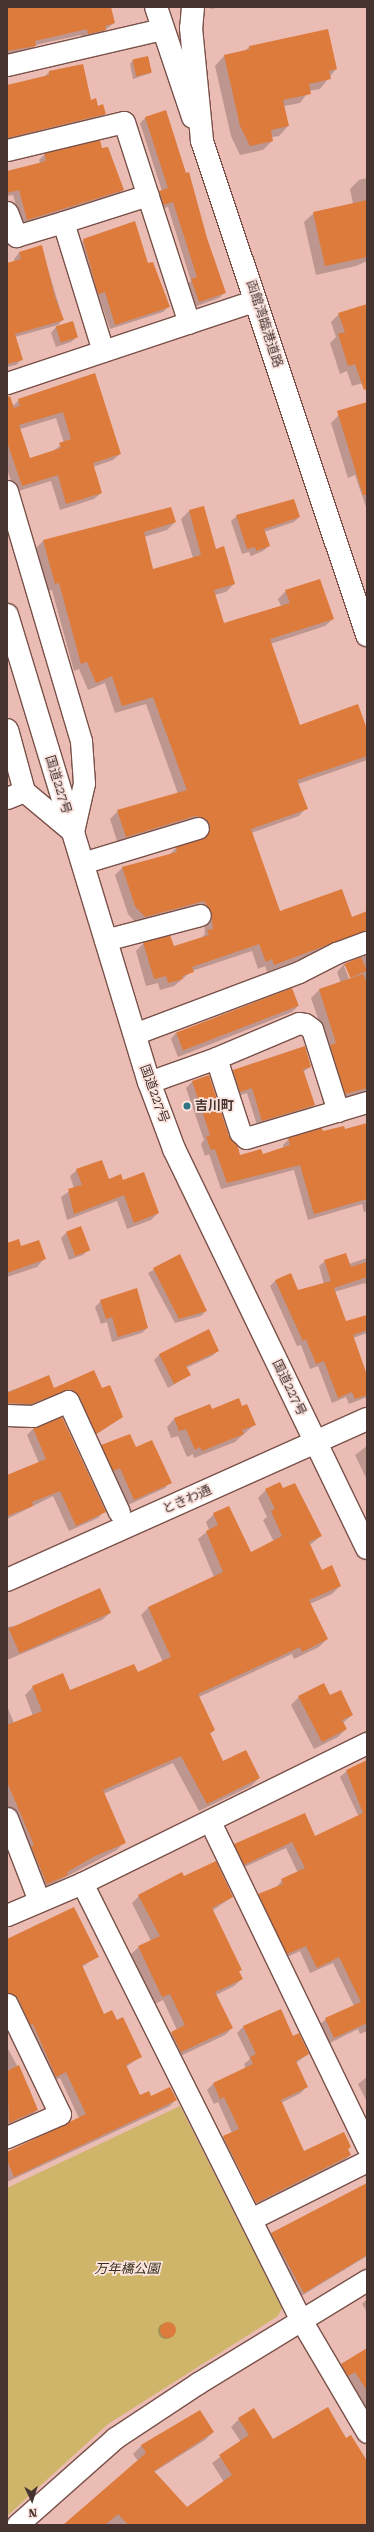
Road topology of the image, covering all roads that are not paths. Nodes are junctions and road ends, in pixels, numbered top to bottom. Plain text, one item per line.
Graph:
1 (156, 7) edge
2 (193, 7) edge
3 (162, 29) junction
4 (7, 65) edge
5 (202, 141) junction
6 (7, 150) edge
7 (148, 195) junction
8 (7, 212) edge
9 (63, 222) junction
10 (256, 300) junction
11 (189, 323) junction
12 (103, 350) junction
13 (7, 384) edge
14 (7, 491) edge
15 (7, 615) edge
16 (367, 635) edge
17 (7, 729) edge
18 (16, 794) edge
19 (198, 828) dead end
20 (73, 832) junction
21 (82, 863) junction
22 (200, 915) dead end
23 (105, 940) junction
24 (367, 942) edge
25 (134, 1034) junction
26 (216, 1058) junction
27 (149, 1082) junction
28 (367, 1102) edge
29 (338, 1111) junction
30 (7, 1414) edge
31 (367, 1419) edge
32 (316, 1442) junction
33 (119, 1512) dead end
34 (367, 1548) edge
35 (7, 1580) edge
36 (367, 1743) edge
37 (7, 1818) edge
38 (215, 1832) dead end
39 (82, 1883) junction
40 (39, 1901) junction
41 (7, 1915) edge
42 (7, 2004) edge
43 (7, 2137) edge
44 (367, 2147) edge
45 (367, 2160) edge
46 (251, 2218) junction
47 (367, 2280) edge
48 (302, 2320) junction
49 (367, 2432) edge
50 (17, 2525) edge

1 - 3 main road
2 - 5 main road, 函館湾臨港道路
3 - 4 street
3 - 5 main road
5 - 10 main road, 函館湾臨港道路
6 - 7 street
7 - 9 street
7 - 11 street
8 - 9 street
9 - 12 street
10 - 11 street
10 - 16 main road, 函館湾臨港道路
11 - 12 street
12 - 13 street
14 - 20 street
15 - 20 main road, 国道227号
17 - 18 street
18 - 20 street
19 - 21 street
20 - 21 main road, 国道227号
21 - 23 main road, 国道227号
22 - 23 street
23 - 25 main road, 国道227号
24 - 25 street
25 - 27 main road, 国道227号
26 - 27 street
26 - 29 street
26 - 29 street
27 - 32 main road, 国道227号
28 - 29 street
30 - 33 street
31 - 32 main road, ときわ通
32 - 34 main road, 国道227号
32 - 35 main road, ときわ通
36 - 39 street
37 - 40 street
38 - 44 street
39 - 40 street
39 - 46 street
40 - 41 street
42 - 43 street
45 - 46 street
46 - 48 street
47 - 48 street
48 - 49 street
48 - 50 street

